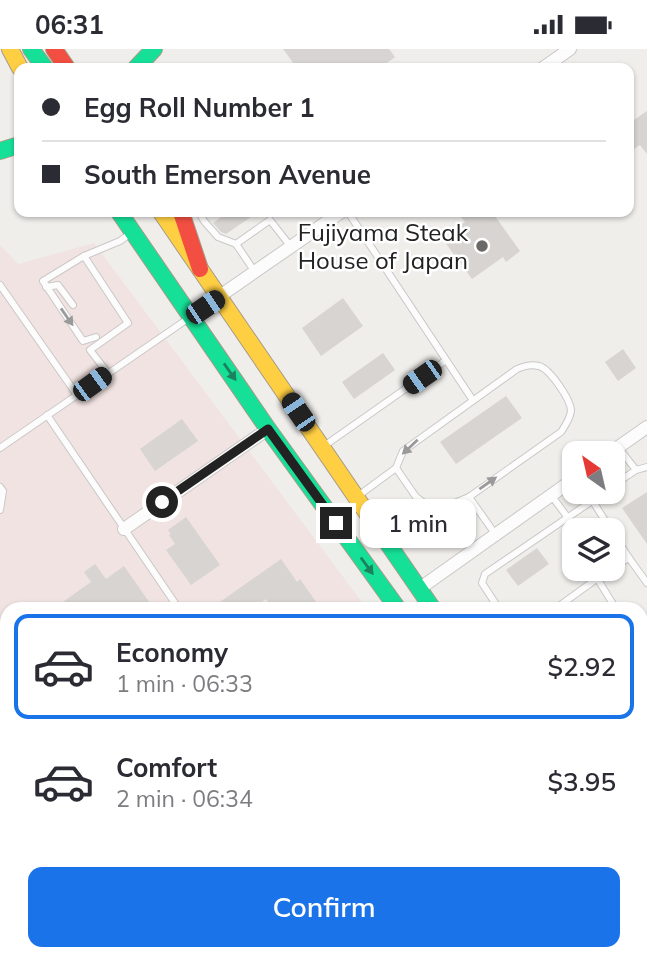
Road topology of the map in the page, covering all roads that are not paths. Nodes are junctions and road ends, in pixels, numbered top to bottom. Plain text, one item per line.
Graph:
1 (154, 49) edge
2 (570, 49) edge
3 (141, 63) edge
4 (550, 63) edge
5 (122, 217) edge
6 (164, 217) edge
7 (182, 217) edge
8 (191, 217) edge
9 (202, 217) edge
10 (273, 217) edge
11 (334, 217) edge
12 (351, 217) edge
13 (204, 221) junction
14 (270, 221) junction
15 (132, 232) junction
16 (236, 244) junction
17 (291, 247) junction
18 (84, 256) junction
19 (200, 269) junction
20 (255, 272) junction
21 (0, 285) edge
22 (46, 287) junction
23 (220, 297) junction
24 (74, 306) dead end
25 (191, 316) junction
26 (90, 329) dead end
27 (98, 340) junction
28 (444, 361) junction
29 (107, 372) junction
30 (77, 395) junction
31 (472, 400) junction
32 (47, 415) junction
33 (647, 427) edge
34 (268, 429) junction
35 (625, 442) edge
36 (323, 447) junction
37 (0, 448) edge
38 (625, 460) edge
39 (647, 467) edge
40 (396, 468) junction
41 (636, 470) junction
42 (625, 477) edge
43 (0, 487) edge
44 (562, 487) edge
45 (551, 495) junction
46 (469, 497) junction
47 (355, 498) junction
48 (588, 504) edge
49 (0, 510) edge
50 (435, 511) junction
51 (568, 517) junction
52 (124, 529) junction
53 (496, 535) junction
54 (388, 544) junction
55 (625, 552) edge
56 (629, 558) junction
57 (625, 560) edge
58 (593, 581) edge
59 (599, 581) edge
60 (647, 583) edge
61 (419, 589) junction
62 (174, 602) edge
63 (393, 602) edge
64 (428, 602) edge
65 (494, 602) edge
66 (564, 602) edge
67 (612, 602) edge

1 - 3 main road
2 - 4 street
5 - 15 main road
6 - 19 main road
7 - 19 main road
8 - 13 lane
9 - 13 lane
10 - 14 lane
11 - 17 street
12 - 28 lane
13 - 16 lane
14 - 16 lane
14 - 17 lane
15 - 18 lane
15 - 25 main road
16 - 20 lane
17 - 20 street
18 - 22 lane
18 - 27 lane
19 - 23 main road
20 - 23 street
21 - 30 lane
22 - 24 lane
22 -> 27 lane
23 - 25 street
23 - 36 main road
25 - 29 lane
25 -> 34 main road
26 - 27 lane
27 - 29 lane
28 - 31 lane
28 - 36 lane
29 - 30 lane
30 - 32 lane
31 -> 40 lane
46 -> 31 lane
32 - 37 lane
32 - 52 lane
33 - 35 street
34 - 52 street
34 -> 63 main road
36 - 47 main road
38 - 41 lane
39 - 41 lane
40 - 47 lane
40 - 50 lane
41 - 42 lane
43 - 49 lane
44 - 45 street
45 - 51 lane
45 - 53 street
46 - 50 lane
46 - 53 lane
47 - 54 main road
48 - 51 lane
50 - 54 lane
51 - 65 lane
52 - 62 lane
53 - 61 street
54 - 61 main road
55 - 56 lane
56 - 57 lane
56 - 60 lane
58 - 66 lane
59 - 67 lane
61 - 64 main road

